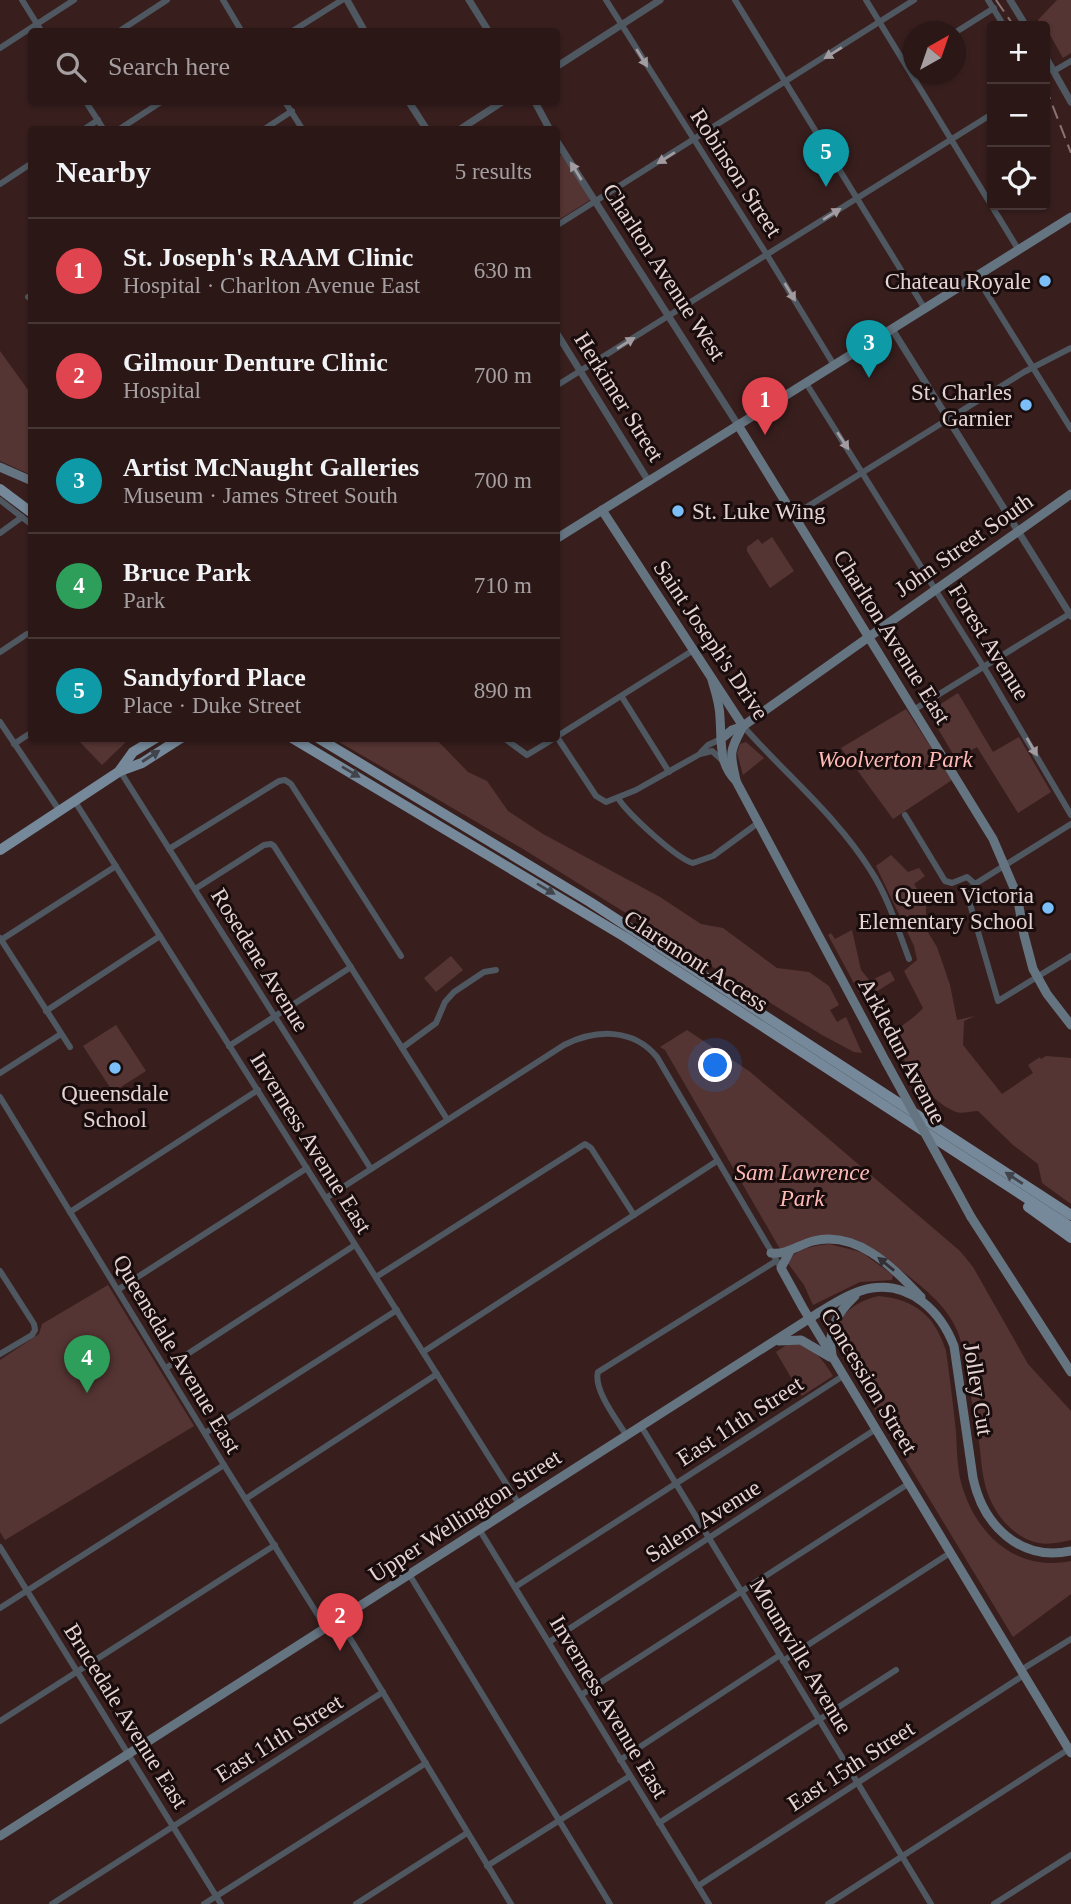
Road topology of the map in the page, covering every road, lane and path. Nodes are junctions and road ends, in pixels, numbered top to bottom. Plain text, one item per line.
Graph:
1 (22, 0) edge
2 (74, 0) edge
3 (167, 0) edge
4 (223, 0) edge
5 (342, 0) edge
6 (347, 0) edge
7 (469, 0) edge
8 (606, 0) edge
9 (660, 0) edge
10 (735, 0) edge
11 (866, 0) edge
12 (914, 0) edge
13 (989, 0) edge
14 (1010, 0) edge
15 (993, 8) junction
16 (1001, 21) edge
17 (1023, 21) edge
18 (880, 23) junction
19 (37, 24) junction
20 (622, 25) junction
21 (966, 26) edge
22 (31, 28) edge
23 (40, 28) edge
24 (124, 28) edge
25 (240, 28) edge
26 (296, 28) edge
27 (363, 28) edge
28 (486, 28) edge
29 (28, 30) edge
30 (0, 48) edge
31 (903, 60) edge
32 (1071, 61) edge
33 (560, 64) edge
34 (1050, 64) edge
35 (1054, 71) junction
36 (786, 82) junction
37 (918, 84) edge
38 (1071, 102) edge
39 (88, 105) edge
40 (156, 105) edge
41 (287, 105) edge
42 (411, 105) edge
43 (497, 105) edge
44 (536, 105) edge
45 (292, 111) junction
46 (987, 117) edge
47 (98, 120) junction
48 (89, 126) edge
49 (102, 126) edge
50 (124, 126) edge
51 (269, 126) edge
52 (301, 126) edge
53 (424, 126) edge
54 (465, 126) edge
55 (548, 126) edge
56 (694, 140) junction
57 (951, 140) junction
58 (560, 146) edge
59 (28, 166) edge
60 (0, 184) edge
61 (858, 198) junction
62 (596, 202) junction
63 (1071, 217) edge
64 (560, 224) edge
65 (1018, 249) junction
66 (767, 255) junction
67 (976, 276) junction
68 (925, 309) junction
69 (670, 316) junction
70 (892, 329) junction
71 (560, 338) edge
72 (1071, 348) edge
73 (834, 365) junction
74 (1033, 369) junction
75 (581, 371) junction
76 (806, 383) junction
77 (560, 384) edge
78 (948, 419) junction
79 (738, 425) junction
80 (1071, 429) edge
81 (0, 467) edge
82 (863, 472) junction
83 (28, 479) edge
84 (649, 482) junction
85 (0, 489) edge
86 (1071, 494) edge
87 (0, 500) edge
88 (602, 510) junction
89 (27, 515) edge
90 (793, 515) junction
91 (1018, 531) junction
92 (0, 533) edge
93 (560, 535) edge
94 (936, 589) junction
95 (1070, 614) edge
96 (27, 634) dead end
97 (869, 637) junction
98 (692, 651) junction
99 (0, 652) edge
100 (983, 668) junction
101 (712, 680) junction
102 (622, 697) junction
103 (915, 709) junction
104 (0, 722) edge
105 (743, 726) junction
106 (28, 735) edge
107 (560, 736) edge
108 (720, 739) junction
109 (149, 742) edge
110 (174, 742) edge
111 (299, 742) edge
112 (325, 742) edge
113 (509, 742) edge
114 (549, 742) edge
115 (559, 742) edge
116 (14, 744) junction
117 (700, 754) junction
118 (722, 760) junction
119 (120, 771) junction
120 (669, 772) junction
121 (736, 781) junction
122 (618, 798) junction
123 (74, 800) junction
124 (59, 810) junction
125 (905, 815) dead end
126 (1071, 815) edge
127 (758, 824) junction
128 (1071, 824) edge
129 (0, 849) edge
130 (169, 849) junction
131 (1006, 864) junction
132 (116, 866) junction
133 (975, 884) junction
134 (195, 889) junction
135 (160, 936) junction
136 (1, 939) edge
137 (401, 956) dead end
138 (1071, 956) edge
139 (909, 959) dead end
140 (351, 967) junction
141 (496, 970) dead end
142 (1037, 978) junction
143 (46, 1011) junction
144 (275, 1016) junction
145 (1071, 1025) edge
146 (61, 1034) junction
147 (229, 1046) junction
148 (70, 1048) dead end
149 (402, 1048) junction
150 (0, 1073) edge
151 (258, 1090) junction
152 (0, 1097) edge
153 (447, 1119) junction
154 (717, 1161) junction
155 (970, 1161) junction
156 (307, 1168) junction
157 (371, 1169) junction
158 (326, 1198) junction
159 (70, 1212) junction
160 (634, 1215) junction
161 (1071, 1215) edge
162 (1071, 1227) edge
163 (1071, 1238) edge
164 (355, 1245) junction
165 (790, 1251) junction
166 (776, 1261) junction
167 (0, 1271) edge
168 (376, 1277) junction
169 (119, 1289) junction
170 (860, 1291) junction
171 (927, 1304) junction
172 (397, 1310) junction
173 (809, 1318) junction
174 (768, 1345) junction
175 (423, 1352) junction
176 (0, 1354) edge
177 (834, 1360) junction
178 (166, 1368) junction
179 (1071, 1372) edge
180 (437, 1374) junction
181 (843, 1376) junction
182 (641, 1426) junction
183 (876, 1430) junction
184 (205, 1433) junction
185 (626, 1435) junction
186 (224, 1465) junction
187 (676, 1483) junction
188 (908, 1484) junction
189 (247, 1498) junction
190 (519, 1504) junction
191 (479, 1530) junction
192 (709, 1538) junction
193 (275, 1545) junction
194 (0, 1547) edge
195 (1071, 1551) edge
196 (950, 1553) junction
197 (410, 1574) junction
198 (515, 1587) junction
199 (27, 1591) junction
200 (741, 1591) junction
201 (0, 1608) edge
202 (338, 1620) junction
203 (326, 1628) junction
204 (1071, 1639) edge
205 (549, 1642) junction
206 (782, 1658) junction
207 (896, 1670) dead end
208 (77, 1672) junction
209 (1022, 1673) junction
210 (383, 1692) junction
211 (581, 1695) junction
212 (819, 1719) junction
213 (0, 1721) edge
214 (1070, 1751) edge
215 (128, 1754) junction
216 (620, 1760) junction
217 (426, 1763) junction
218 (630, 1776) junction
219 (858, 1783) junction
220 (559, 1820) junction
221 (659, 1823) junction
222 (173, 1826) junction
223 (467, 1833) junction
224 (0, 1836) edge
225 (1071, 1855) edge
226 (902, 1856) junction
227 (487, 1866) junction
228 (698, 1886) junction
229 (216, 1896) junction
230 (52, 1904) edge
231 (204, 1904) edge
232 (221, 1904) edge
233 (356, 1904) edge
234 (510, 1904) edge
235 (610, 1904) edge
236 (709, 1904) edge
237 (828, 1904) edge
238 (931, 1904) edge
239 (994, 1904) edge

1 - 19 street
2 - 19 street
3 - 24 street
4 - 25 street
5 - 26 street
6 - 27 street
7 - 28 street
8 - 20 street, Robinson Street
9 - 20 street
10 - 36 street
11 - 18 street
12 - 18 street
13 - 15 street
14 - 17 street
15 - 16 street
15 - 21 street
18 - 31 street
18 -> 36 street
19 - 22 street
19 - 23 street
20 - 33 street
20 -> 56 street, Robinson Street
29 - 30 street
32 - 35 street
34 - 35 street
35 - 38 street
36 - 56 street
36 - 61 street
37 - 57 street
39 - 47 street
40 - 50 street
41 - 45 street
42 - 53 street
43 - 54 street
44 - 55 street
45 - 51 street
45 - 52 street
46 - 57 street
47 - 48 street
47 - 49 street
56 -> 62 street
56 - 66 street, Robinson Street
57 - 61 street
57 - 65 street
62 -> 58 street, Charlton Avenue West
59 - 60 street
66 -> 61 street
61 - 68 street
62 - 64 street
62 - 69 street, Charlton Avenue West
63 - 65 main road
65 - 67 main road
66 - 69 street
66 -> 73 street, Robinson Street
67 - 68 main road
67 - 74 street
68 - 70 main road
75 -> 69 street
69 - 79 street, Charlton Avenue West
70 - 73 main road
70 - 78 street
71 - 75 street, Herkimer Street
72 - 74 street
73 - 76 main road
74 - 78 street
74 - 80 street
75 - 77 street
75 - 84 street, Herkimer Street
76 - 79 main road
76 -> 82 street, Forest Avenue
78 - 82 street
78 - 91 street
79 - 84 main road
79 - 90 main road, Charlton Avenue East
81 - 83 main road
82 - 90 street
82 - 94 street, Forest Avenue
84 - 88 main road
85 - 89 main road
86 - 91 main road, John Street South
87 - 89 street
88 - 93 main road
88 - 98 main road, Saint Joseph's Drive
89 - 92 street
90 - 97 main road, Charlton Avenue East
91 - 94 main road, John Street South
91 - 95 street
94 - 97 main road, John Street South
94 - 100 street, Forest Avenue
95 - 100 street
96 - 99 street
97 - 103 main road, Charlton Avenue East
97 - 105 main road, John Street South
98 - 101 main road, Saint Joseph's Drive
98 - 102 street
100 - 103 street
100 -> 126 street, Forest Avenue
101 - 105 main road, Saint Joseph's Drive
101 - 108 main road, Arkledun Avenue
102 - 107 street
102 - 120 street
103 - 131 main road, Charlton Avenue East
104 - 116 street
105 - 108 main road, John Street South
105 - 121 main road
105 - 139 street, Saint Joseph's Drive
106 - 116 street
108 - 117 street, John Street South
108 - 118 main road, Arkledun Avenue
109 - 119 main road
119 -> 110 main road
111 -> 155 main road, Claremont Access
161 -> 112 main road, Claremont Access
113 - 114 street
115 - 122 street
116 - 124 street
117 - 118 street
117 - 120 street, John Street South
118 - 121 main road, Arkledun Avenue
119 - 123 main road
119 - 130 street, Rosedene Avenue
120 - 122 street, John Street South
121 - 127 main road, Arkledun Avenue
122 - 127 street
123 - 124 main road
123 - 132 street, Inverness Avenue East
124 - 129 main road
125 - 133 street
127 - 179 main road, Arkledun Avenue, bridge
128 - 131 street
130 - 134 street, Rosedene Avenue
130 - 137 street
131 - 133 street
131 - 142 main road, Charlton Avenue East
132 - 135 street, Inverness Avenue East
132 - 136 street
133 - 142 street
134 - 140 street
134 - 144 street, Rosedene Avenue
135 - 143 street
135 - 147 street, Inverness Avenue East
136 - 143 street
138 - 142 street
140 - 144 street
140 - 149 street
141 - 149 street
142 - 145 main road, Charlton Avenue East
143 - 146 street
144 - 147 street
144 - 157 street, Rosedene Avenue
146 - 148 street
146 - 150 street
147 - 151 street, Inverness Avenue East
149 - 153 street
151 - 156 street, Inverness Avenue East
151 - 159 street
152 - 159 street, Queensdale Avenue East
153 - 154 street, Concession Street
153 - 157 street
154 - 160 street
154 - 166 street, Concession Street
155 - 162 main road, Claremont Access
155 - 163 main road
156 - 158 street, Inverness Avenue East
156 - 169 street
157 - 158 street
158 - 164 street, Inverness Avenue East
159 - 169 street, Queensdale Avenue East
160 - 168 street
160 - 175 street
164 - 168 street, Inverness Avenue East
164 - 178 street
165 - 166 main road
165 - 166 main road
171 -> 165 main road
166 - 173 main road, Concession Street
166 - 185 street
167 - 176 street
168 - 172 street, Inverness Avenue East
169 - 178 street, Queensdale Avenue East
170 - 171 main road, Jolley Cut
170 - 173 main road, Jolley Cut
170 - 177 main road
171 - 195 main road, Jolley Cut
172 - 175 street, Inverness Avenue East
172 - 184 street
173 - 174 main road, Upper Wellington Street
173 - 177 main road, Concession Street
174 - 177 main road
174 - 182 main road, Upper Wellington Street
175 - 180 street, Inverness Avenue East
177 - 181 main road, Concession Street
178 - 184 street, Queensdale Avenue East
180 - 189 street
180 - 190 street, Inverness Avenue East
181 - 183 main road, Concession Street
181 - 187 street, East 11th Street
182 - 185 main road, Upper Wellington Street
182 - 187 street, Mountville Avenue
183 - 188 main road, Concession Street
183 - 192 street, Salem Avenue
184 - 186 street, Queensdale Avenue East
185 - 190 main road, Upper Wellington Street
186 - 189 street, Queensdale Avenue East
186 - 199 street
187 - 192 street, Mountville Avenue
187 - 198 street, East 11th Street
188 - 196 main road, Concession Street
188 - 200 street
189 - 193 street, Queensdale Avenue East
190 - 191 main road, Upper Wellington Street
191 - 197 main road, Upper Wellington Street
191 - 198 street, Inverness Avenue East
192 - 200 street, Mountville Avenue
192 - 205 street, Salem Avenue
193 - 203 street, Queensdale Avenue East
193 - 208 street
194 - 199 street, Brucedale Avenue East
196 - 206 street
196 - 209 main road, Concession Street
197 - 202 main road, Upper Wellington Street
197 - 220 street
198 - 205 street, Inverness Avenue East
199 - 201 street
199 - 208 street, Brucedale Avenue East
200 - 206 street, Mountville Avenue
200 - 211 street
202 - 203 main road, Upper Wellington Street
202 - 210 street
203 - 215 main road, Upper Wellington Street
204 - 209 street, East 15th Street
205 - 211 street, Inverness Avenue East
206 - 212 street, Mountville Avenue
206 - 216 street
207 - 212 street
208 - 213 street
208 - 215 street, Brucedale Avenue East
209 - 214 main road, Concession Street
209 - 219 street, East 15th Street
210 - 217 street
210 - 222 street, East 11th Street
211 - 216 street, Inverness Avenue East
212 - 219 street, Mountville Avenue
212 - 221 street
214 - 226 street
215 - 222 street, Brucedale Avenue East
215 - 224 main road, Upper Wellington Street
216 - 218 street, Inverness Avenue East
217 - 223 street
217 - 229 street
218 - 220 street
218 - 221 street, Inverness Avenue East
219 - 226 street, Mountville Avenue
219 - 228 street, East 15th Street
220 - 227 street
220 - 235 street
221 - 228 street, Inverness Avenue East
222 - 229 street, Brucedale Avenue East
222 - 230 street, East 11th Street
223 - 227 street
223 - 233 street
225 - 239 street
226 - 237 street
226 - 238 street, Mountville Avenue
227 - 234 street
228 - 236 street, Inverness Avenue East
229 - 231 street
229 - 232 street, Brucedale Avenue East

